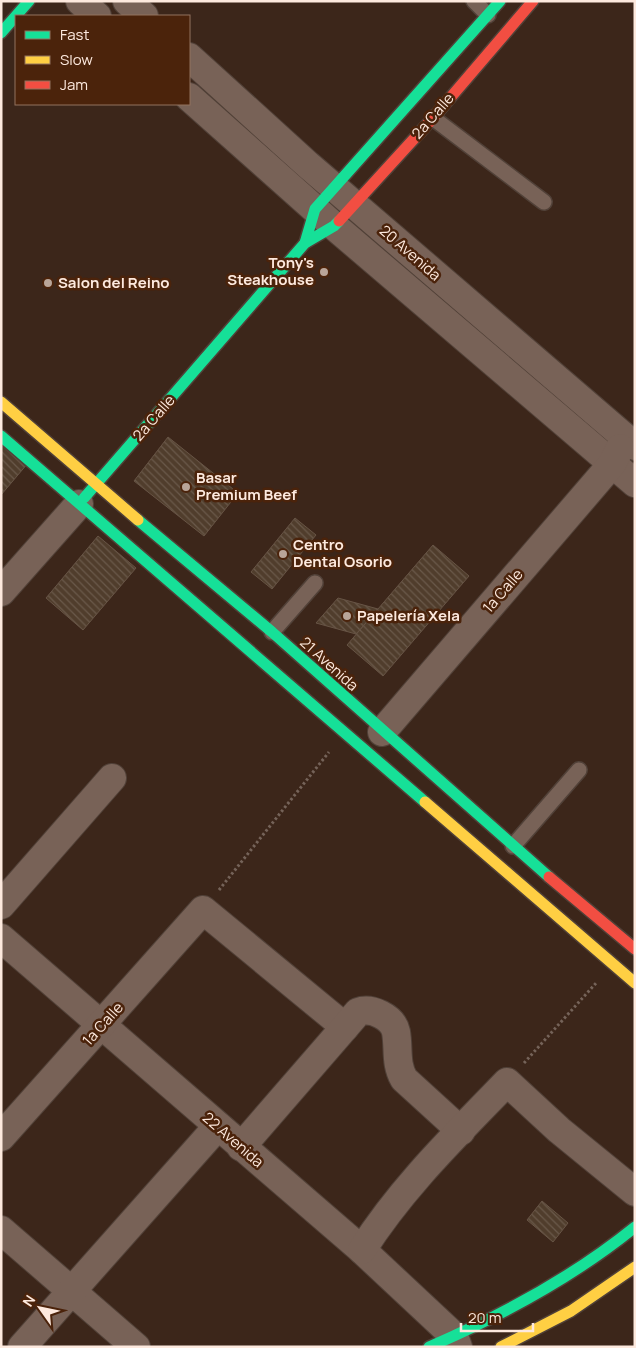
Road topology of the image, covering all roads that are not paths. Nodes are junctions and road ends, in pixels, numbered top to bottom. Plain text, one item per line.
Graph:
1 (29, 1) edge
2 (80, 1) edge
3 (127, 1) edge
4 (474, 1) edge
5 (500, 1) edge
6 (533, 1) edge
7 (17, 15) edge
8 (96, 15) edge
9 (143, 15) edge
10 (488, 15) junction
11 (15, 17) edge
12 (1, 33) edge
13 (190, 58) edge
14 (190, 98) edge
15 (433, 118) junction
16 (344, 196) junction
17 (544, 202) dead end
18 (324, 218) junction
19 (305, 243) junction
20 (1, 402) edge
21 (1, 436) edge
22 (632, 437) edge
23 (612, 464) junction
24 (635, 483) edge
25 (88, 494) junction
26 (314, 583) dead end
27 (1, 592) edge
28 (272, 632) junction
29 (373, 741) junction
30 (579, 770) dead end
31 (112, 778) dead end
32 (513, 846) junction
33 (1, 904) edge
34 (1, 938) edge
35 (635, 949) edge
36 (635, 984) edge
37 (102, 1025) junction
38 (345, 1027) junction
39 (218, 1126) junction
40 (460, 1130) junction
41 (1, 1137) edge
42 (241, 1147) junction
43 (635, 1192) edge
44 (635, 1228) edge
45 (1, 1230) edge
46 (362, 1250) junction
47 (635, 1267) edge
48 (72, 1290) junction
49 (456, 1341) edge
50 (22, 1347) edge
51 (136, 1347) edge
52 (430, 1347) edge
53 (500, 1347) edge

1 - 7 street
2 - 8 street
3 - 9 street
4 - 10 lane
5 - 10 street, 2a Calle
6 - 15 street, 2a Calle
10 - 16 street, 2a Calle
11 - 12 street
13 - 16 street, 20 Avenida
14 - 18 street, 20 Avenida
15 - 16 street, 2a Calle
15 - 17 lane
16 - 18 street, 2a Calle
16 - 18 street, 2a Calle
16 - 22 street, 20 Avenida
18 - 19 street, 2a Calle
18 - 19 street, 2a Calle
18 - 23 street, 20 Avenida
19 - 25 street, 2a Calle
20 - 25 street, 21 Avenida
21 - 25 street, 21 Avenida
22 - 23 street, 1a Calle
23 - 24 street, 20 Avenida
23 - 29 street, 1a Calle
25 - 27 street, 2a Calle
25 - 28 street, 21 Avenida
25 - 29 street, 21 Avenida
26 - 28 lane
28 - 29 street, 21 Avenida
29 - 32 street, 21 Avenida
29 - 36 street, 21 Avenida
30 - 32 lane
31 - 33 street
32 - 35 street, 21 Avenida
34 - 37 street, 22 Avenida
37 - 38 street, 1a Calle
37 - 39 street, 22 Avenida
37 - 41 street, 1a Calle
38 - 40 street
38 - 42 street
39 - 42 street, 22 Avenida
39 - 48 street
40 - 43 street
40 - 46 street
42 - 46 street, 22 Avenida
44 - 49 street
45 - 48 street
46 - 49 street, 22 Avenida
47 - 53 street
48 - 50 street
48 - 51 street
49 - 52 street

